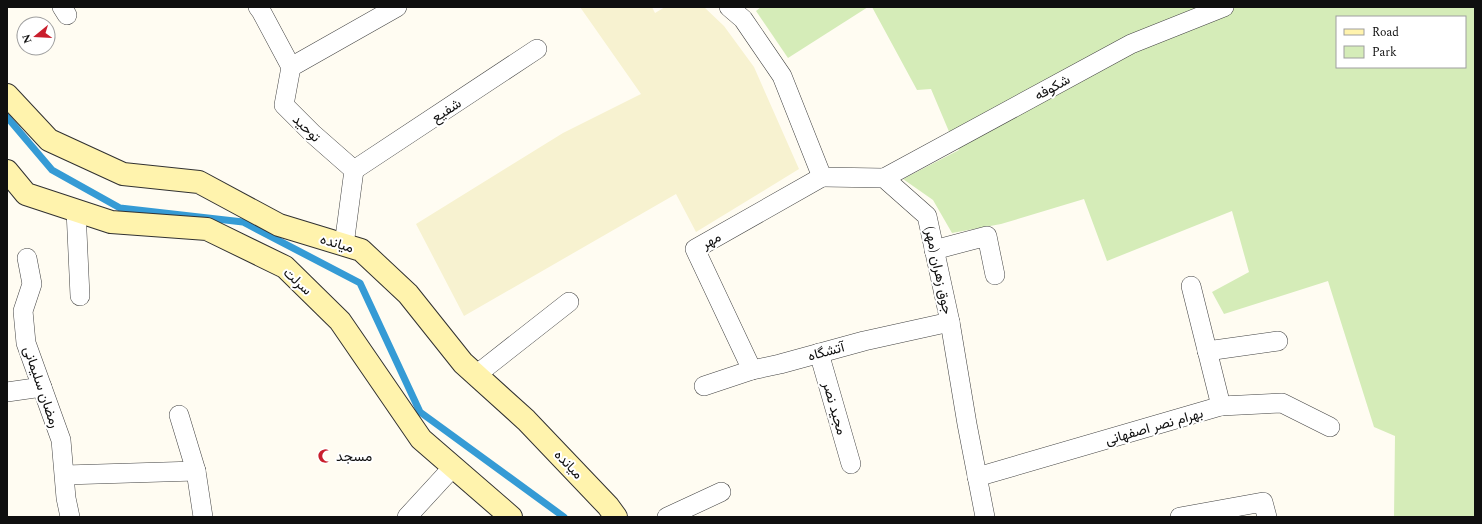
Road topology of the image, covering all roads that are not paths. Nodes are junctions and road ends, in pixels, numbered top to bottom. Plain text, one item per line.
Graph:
1 (258, 7) edge
2 (397, 7) edge
3 (729, 7) edge
4 (1224, 7) edge
5 (537, 49) dead end
6 (291, 67) junction
7 (7, 95) edge
8 (354, 170) junction
9 (7, 171) edge
10 (822, 177) junction
11 (884, 178) junction
12 (76, 210) junction
13 (344, 245) junction
14 (934, 250) junction
15 (26, 258) dead end
16 (995, 275) dead end
17 (1191, 286) dead end
18 (80, 296) dead end
19 (569, 302) dead end
20 (950, 322) junction
21 (1278, 341) dead end
22 (1207, 351) junction
23 (819, 353) junction
24 (752, 370) junction
25 (476, 375) junction
26 (704, 386) dead end
27 (42, 387) junction
28 (7, 392) edge
29 (1221, 406) junction
30 (179, 415) dead end
31 (1330, 427) dead end
32 (851, 464) dead end
33 (453, 468) junction
34 (196, 471) junction
35 (65, 475) junction
36 (977, 478) junction
37 (721, 492) dead end
38 (1184, 516) edge
39 (70, 517) edge
40 (204, 517) edge
41 (407, 517) edge
42 (511, 517) edge
43 (616, 517) edge
44 (667, 517) edge
45 (985, 517) edge
46 (1267, 517) edge

1 - 6 street
2 - 6 street
3 - 10 street
4 - 11 street, شکوفه
5 - 8 street, شفیع
6 - 8 street, توحید
7 - 13 street, میانده
8 - 13 street
9 - 12 street, سرلت
10 - 11 street
10 - 24 street, مهر
11 - 14 street, جوق زهران (مهر)
12 - 18 street
12 - 33 street, سرلت
13 - 25 street, میانده
14 - 16 street
14 - 20 street, جوق زهران (مهر)
15 - 27 street, رمضان سلیمانی
17 - 22 street
19 - 25 street
20 - 23 street, آتشگاه
20 - 36 street, جوق زهران (مهر)
21 - 22 street
22 - 29 street
23 - 24 street, آتشگاه
23 - 32 street, مجید نصر
24 - 26 street, آتشگاه
25 - 43 street, میانده
27 - 28 street
27 - 35 street, رمضان سلیمانی
29 - 31 street, بهرام نصر اصفهانی
29 - 36 street, بهرام نصر اصفهانی
30 - 34 street
33 - 41 street
33 - 42 street, سرلت
34 - 35 street
34 - 40 street
35 - 39 street, رمضان سلیمانی
36 - 45 street, جوق زهران (مهر)
37 - 44 street
38 - 46 street

